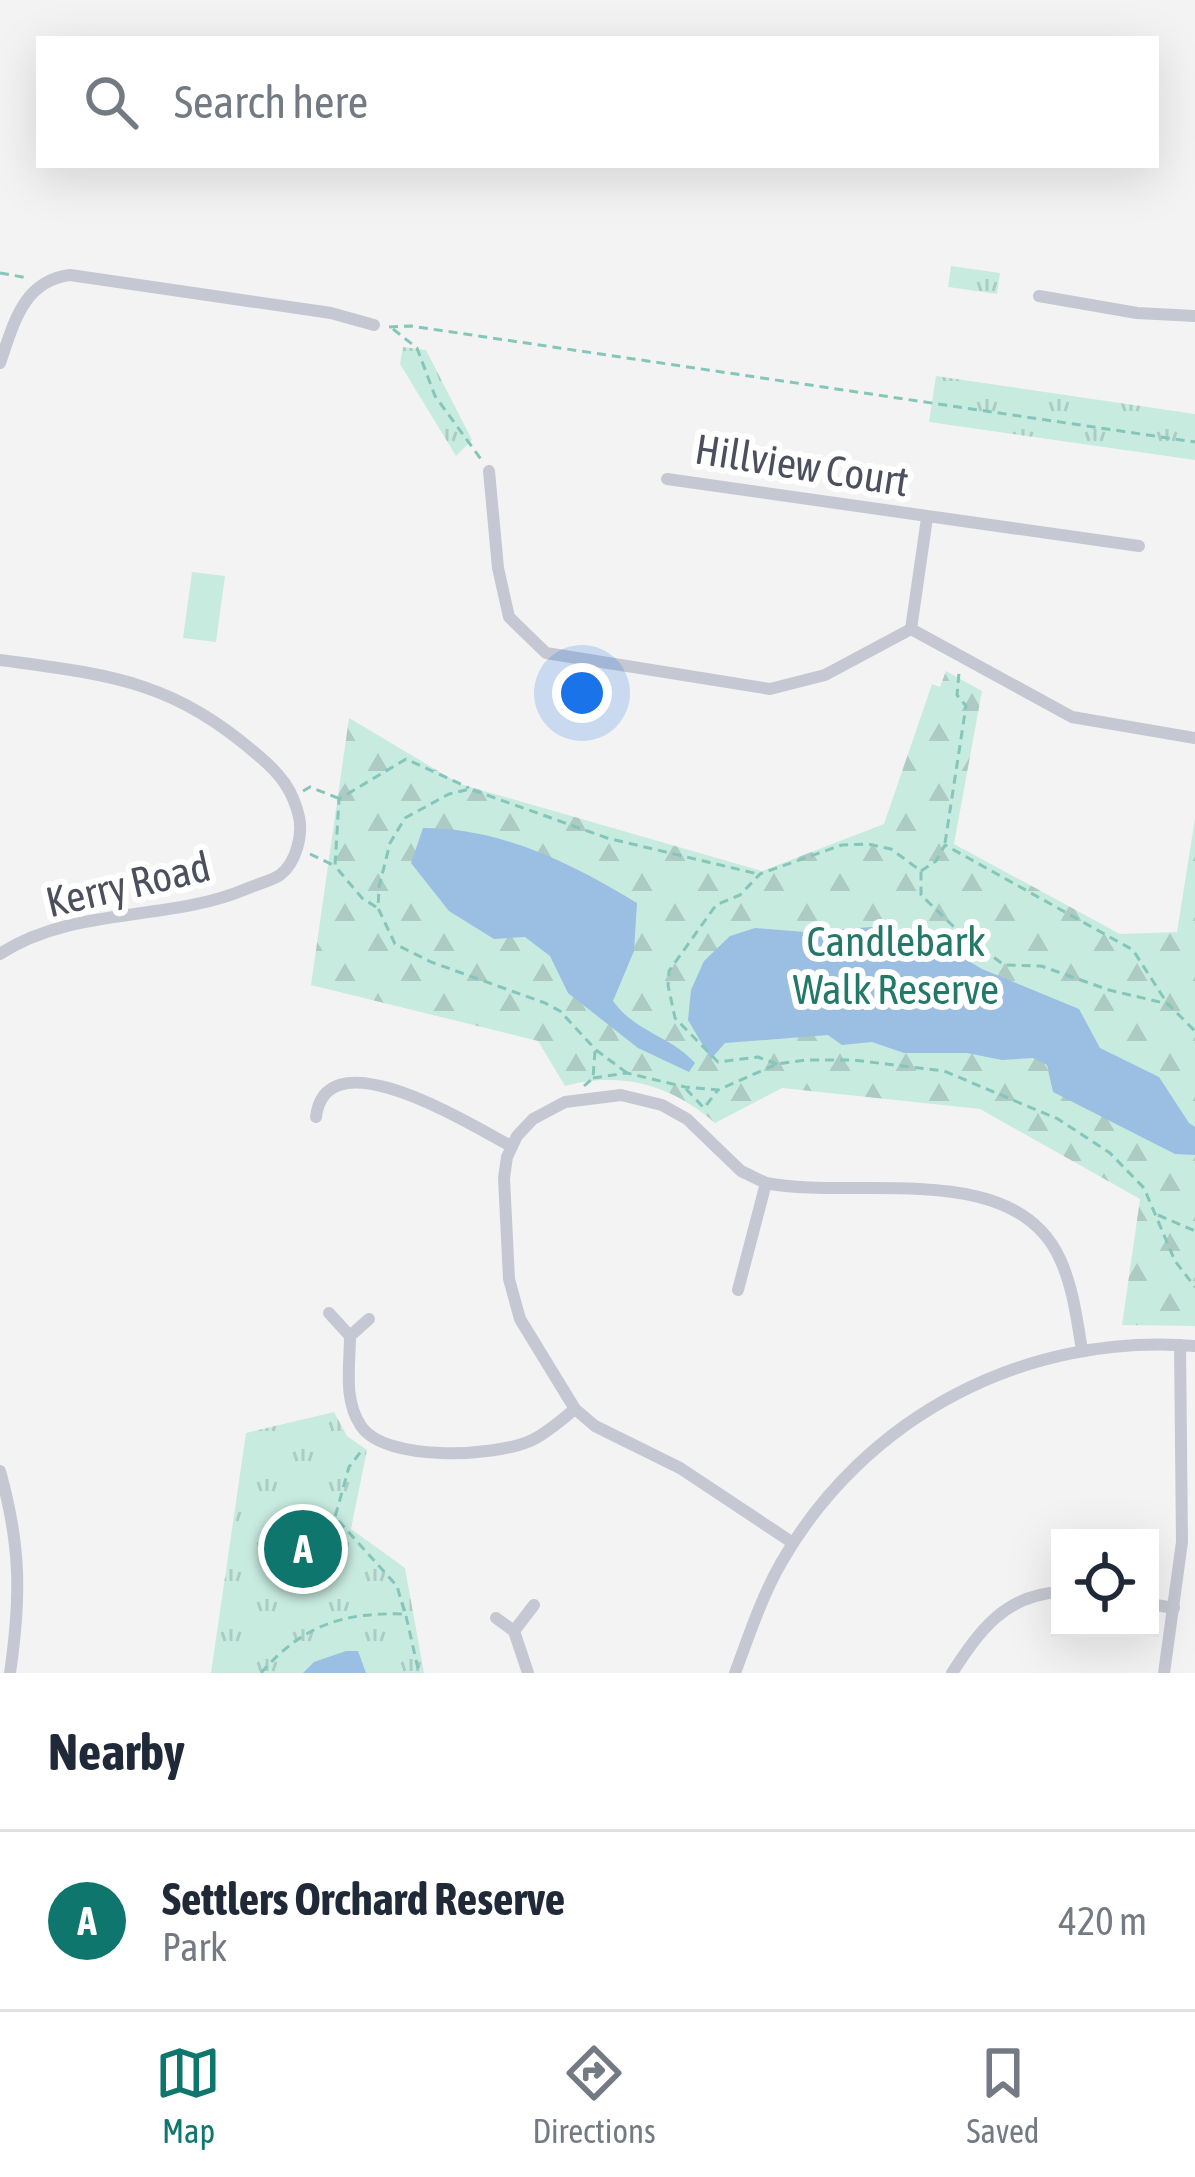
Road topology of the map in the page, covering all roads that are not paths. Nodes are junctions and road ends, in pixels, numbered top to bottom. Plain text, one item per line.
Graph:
1 (1039, 296) dead end
2 (1195, 316) edge
3 (374, 325) road end
4 (0, 363) edge
5 (489, 471) road end
6 (667, 478) dead end
7 (927, 518) junction
8 (1138, 546) dead end
9 (910, 629) junction
10 (0, 660) edge
11 (1195, 738) edge
12 (0, 954) edge
13 (316, 1117) dead end
14 (511, 1147) junction
15 (766, 1183) junction
16 (738, 1290) dead end
17 (329, 1313) dead end
18 (368, 1319) dead end
19 (350, 1336) junction
20 (1188, 1345) edge
21 (1082, 1350) junction
22 (575, 1409) junction
23 (0, 1471) edge
24 (793, 1543) junction
25 (1051, 1593) edge
26 (534, 1605) dead end
27 (1159, 1606) edge
28 (1174, 1608) junction
29 (496, 1618) dead end
30 (514, 1631) junction
31 (10, 1673) edge
32 (528, 1673) edge
33 (735, 1673) edge
34 (952, 1673) edge
35 (1164, 1673) edge

1 - 2 street
3 - 4 street
5 - 9 street
6 - 7 street, Hillview Court
7 - 8 street, Hillview Court
7 - 9 street
9 - 11 street
10 - 12 street, Kerry Road
13 - 14 street
14 - 15 street
14 - 22 street
15 - 16 street
15 - 21 street
17 - 19 street
18 - 19 street
19 - 22 street
20 - 21 street
20 - 28 street
21 - 24 street
22 - 24 street
23 - 31 street
24 - 33 street
25 - 34 street
26 - 30 street
27 - 28 street
28 - 35 street
29 - 30 street
30 - 32 street

